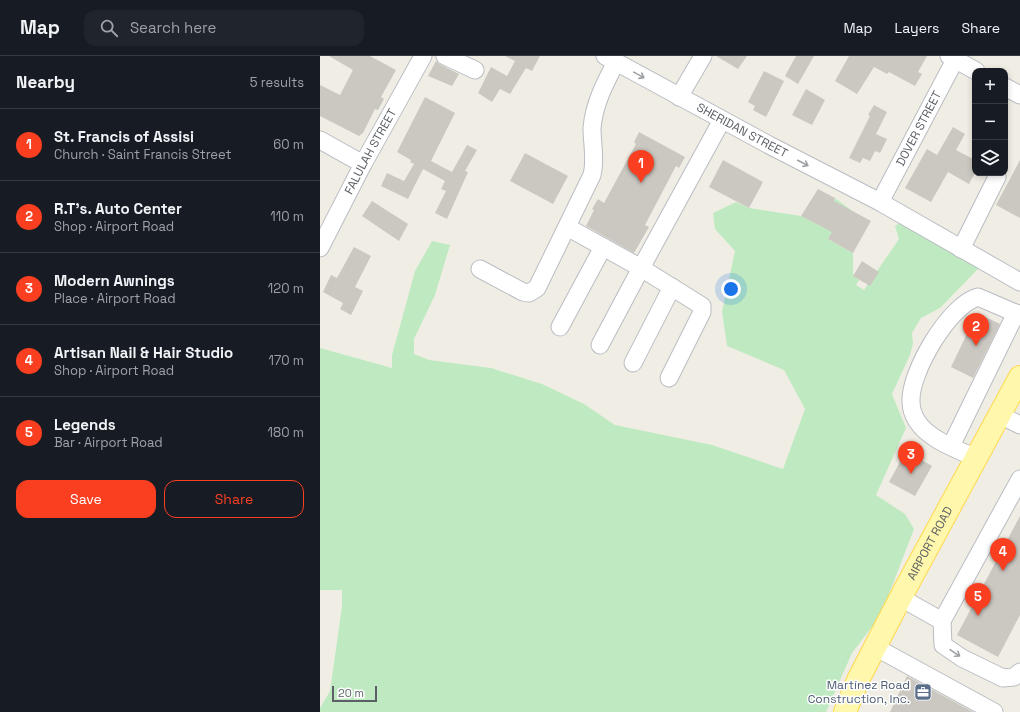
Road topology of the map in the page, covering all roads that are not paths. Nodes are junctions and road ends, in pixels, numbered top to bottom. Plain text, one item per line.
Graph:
1 (422, 56) edge
2 (446, 56) edge
3 (703, 56) edge
4 (954, 57) edge
5 (611, 59) edge
6 (972, 68) edge
7 (475, 70) dead end
8 (1008, 89) edge
9 (1020, 95) edge
10 (679, 97) junction
11 (722, 120) junction
12 (320, 140) edge
13 (363, 164) junction
14 (997, 177) dead end
15 (880, 202) junction
16 (567, 227) junction
17 (603, 247) junction
18 (320, 248) edge
19 (961, 249) junction
20 (641, 268) junction
21 (480, 269) dead end
22 (1020, 282) edge
23 (672, 287) junction
24 (1018, 314) edge
25 (560, 327) dead end
26 (600, 345) dead end
27 (632, 362) dead end
28 (1020, 377) edge
29 (669, 378) dead end
30 (1000, 415) junction
31 (1020, 425) edge
32 (951, 446) junction
33 (976, 458) junction
34 (1020, 480) edge
35 (901, 598) junction
36 (942, 620) junction
37 (875, 647) junction
38 (1020, 672) edge
39 (845, 712) edge
40 (994, 712) edge

1 - 13 street, FALULAH STREET
2 - 7 street
3 - 10 street
4 - 6 street
4 - 15 street, DOVER STREET
5 -> 10 street, SHERIDAN STREET
5 - 16 street
8 - 9 street
10 - 11 street, SHERIDAN STREET
11 -> 15 street, SHERIDAN STREET
11 - 20 street
12 - 13 street
13 - 18 street, FALULAH STREET
14 - 19 street
15 - 19 street, SHERIDAN STREET
16 - 17 street
16 - 21 street
17 - 20 street
17 - 25 street
19 - 22 street, SHERIDAN STREET
20 - 23 street
20 - 26 street
23 - 27 street
23 - 29 street
24 - 32 street
24 - 32 street
28 - 30 main road, AIRPORT ROAD
30 - 31 street
30 - 33 main road, AIRPORT ROAD
32 - 33 street
33 - 35 main road, AIRPORT ROAD
34 - 36 street
35 - 36 street
35 - 37 main road, AIRPORT ROAD
36 -> 38 street
37 - 39 main road, AIRPORT ROAD
37 - 40 street

